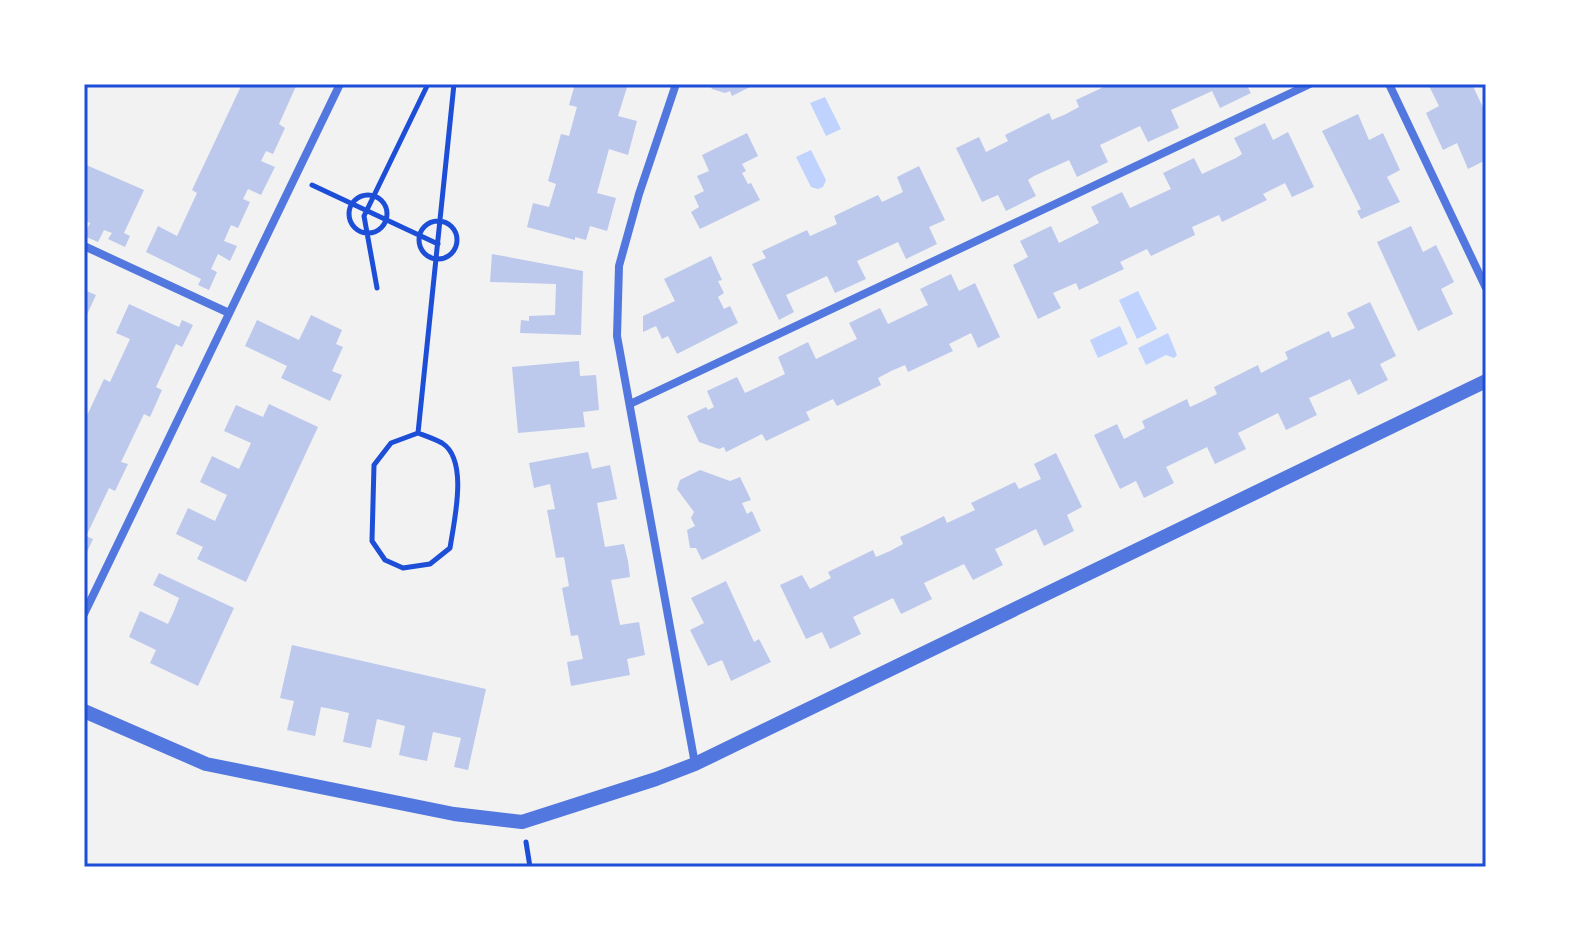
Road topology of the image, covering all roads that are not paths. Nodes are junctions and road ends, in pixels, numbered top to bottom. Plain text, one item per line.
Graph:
1 (340, 84) edge
2 (676, 84) edge
3 (1310, 84) edge
4 (1389, 84) edge
5 (84, 246) edge
6 (1486, 288) edge
7 (229, 313) junction
8 (1486, 381) edge
9 (630, 404) junction
10 (84, 614) edge
11 (84, 711) edge
12 (695, 764) junction

1 - 7 street
2 - 9 street
3 - 9 street
4 - 6 street
5 - 7 street
7 - 10 street
8 - 12 street
9 - 12 street
11 - 12 street

